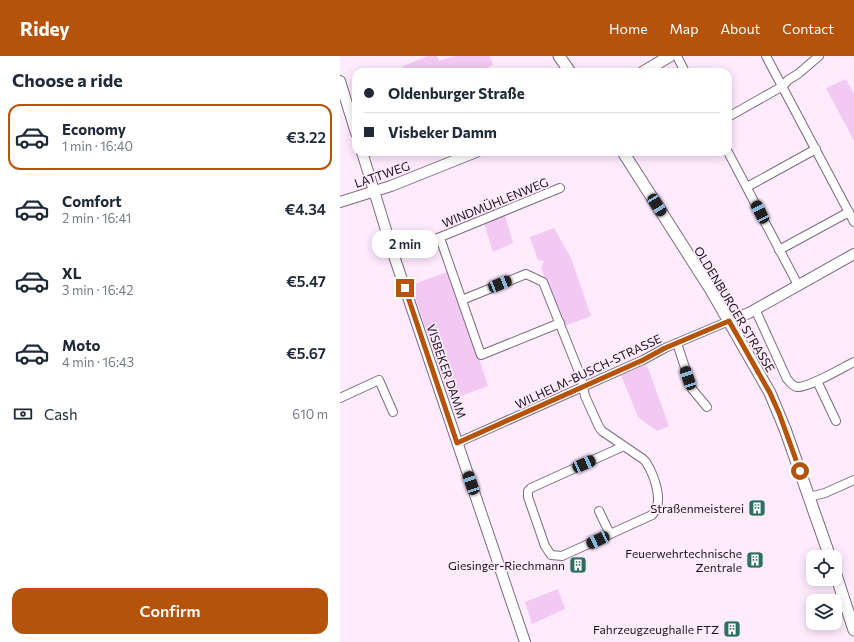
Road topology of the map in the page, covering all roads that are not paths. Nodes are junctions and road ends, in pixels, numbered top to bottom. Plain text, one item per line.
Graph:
1 (559, 56) edge
2 (670, 56) edge
3 (677, 56) edge
4 (766, 56) edge
5 (819, 56) edge
6 (567, 68) edge
7 (650, 68) edge
8 (683, 68) edge
9 (340, 83) edge
10 (783, 86) junction
11 (732, 115) edge
12 (352, 120) edge
13 (816, 149) junction
14 (363, 156) edge
15 (466, 156) edge
16 (626, 156) edge
17 (730, 156) edge
18 (747, 187) junction
19 (560, 188) dead end
20 (373, 192) junction
21 (340, 202) edge
22 (848, 212) junction
23 (854, 222) edge
24 (440, 238) junction
25 (780, 250) junction
26 (854, 254) edge
27 (394, 256) junction
28 (798, 285) junction
29 (462, 300) junction
30 (755, 309) junction
31 (729, 321) junction
32 (560, 323) junction
33 (676, 343) junction
34 (854, 362) edge
35 (817, 381) junction
36 (583, 387) junction
37 (340, 398) edge
38 (708, 407) dead end
39 (394, 412) dead end
40 (836, 421) dead end
41 (457, 443) junction
42 (624, 446) junction
43 (854, 480) edge
44 (809, 497) junction
45 (599, 511) dead end
46 (610, 534) junction
47 (828, 550) edge
48 (840, 586) edge
49 (854, 630) edge
50 (525, 642) edge

1 - 6 main road
2 - 7 main road
3 - 8 street
4 - 10 street
5 - 10 street
9 - 12 street
10 - 11 street
10 - 13 street
13 - 18 street
13 - 22 street
14 - 20 street, VISBEKER DAMM
15 - 20 street, LATTWEG
16 - 31 main road, OLDENBURGER STRASSE
17 - 18 street
18 - 25 street
19 - 24 street, WINDMÜHLENWEG
20 - 21 street, LATTWEG
20 - 27 street, VISBEKER DAMM
22 - 23 street
22 - 25 street
24 - 27 street, WINDMÜHLENWEG
24 - 29 street
25 - 28 street
26 - 28 street
27 - 41 street, VISBEKER DAMM
28 - 30 street
29 - 32 street
29 - 32 street
30 - 31 street
30 - 35 street
31 - 33 street, WILHELM-BUSCH-STRASSE
31 - 44 main road, OLDENBURGER STRASSE
32 - 36 street
33 - 36 street, WILHELM-BUSCH-STRASSE
33 - 38 street
34 - 35 street
35 - 40 street
36 - 41 street, WILHELM-BUSCH-STRASSE
36 - 42 street
37 - 39 street
41 - 50 street, VISBEKER DAMM
42 - 46 street
42 - 46 street
43 - 44 street
44 - 47 main road, OLDENBURGER STRASSE
45 - 46 street
48 - 49 main road

